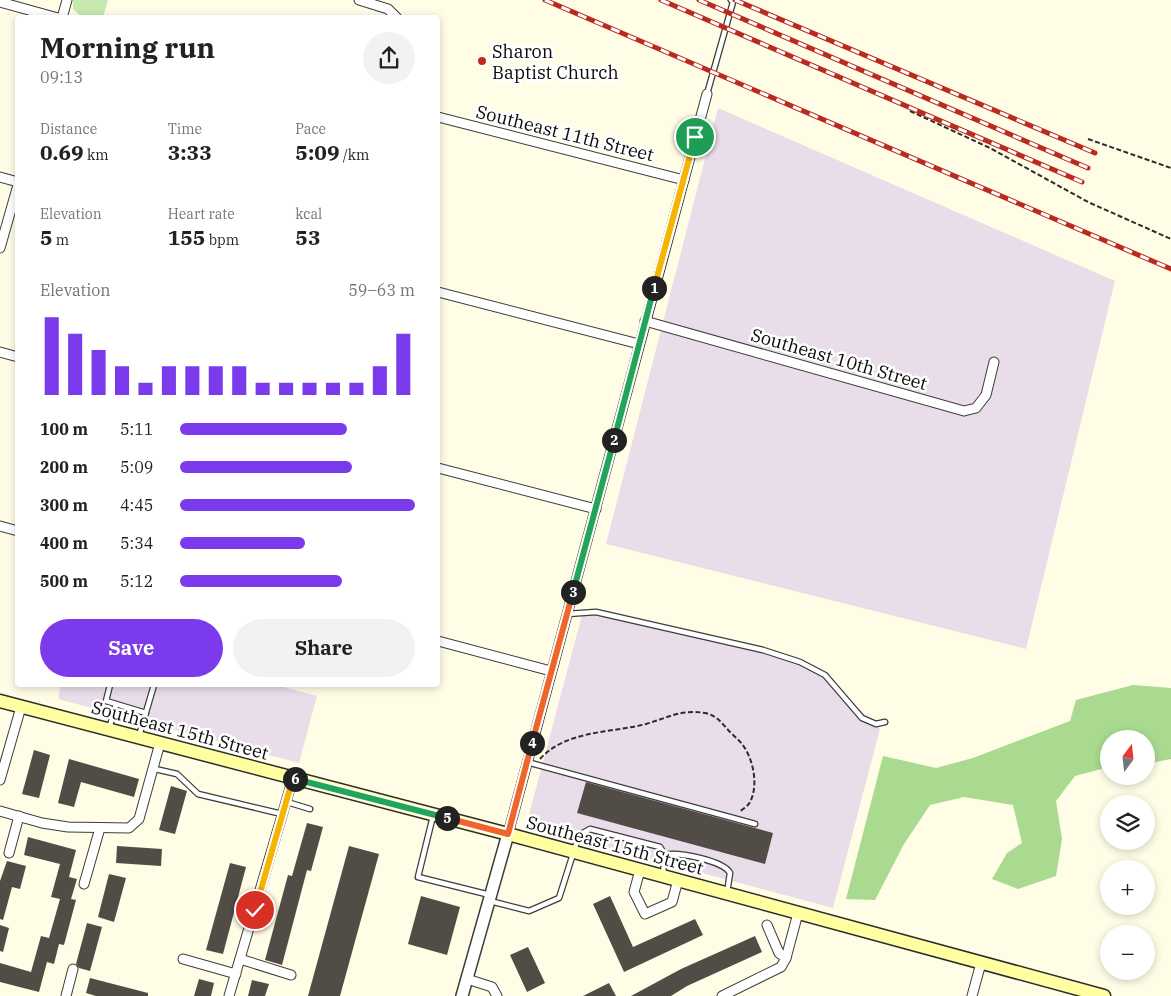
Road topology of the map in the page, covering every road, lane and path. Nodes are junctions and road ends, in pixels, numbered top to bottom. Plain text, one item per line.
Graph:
1 (67, 0) edge
2 (359, 0) edge
3 (731, 0) edge
4 (0, 2) edge
5 (47, 15) edge
6 (63, 15) edge
7 (395, 15) edge
8 (707, 94) joint
9 (910, 111) dead end
10 (440, 118) edge
11 (1088, 138) dead end
12 (1171, 168) edge
13 (0, 177) edge
14 (684, 180) junction
15 (15, 182) edge
16 (15, 194) edge
17 (1171, 239) edge
18 (0, 248) edge
19 (440, 293) edge
20 (645, 321) junction
21 (639, 344) junction
22 (0, 352) edge
23 (15, 356) edge
24 (994, 362) dead end
25 (440, 469) edge
26 (596, 509) junction
27 (0, 526) edge
28 (15, 530) edge
29 (567, 614) junction
30 (440, 643) edge
31 (551, 671) junction
32 (110, 687) edge
33 (153, 687) edge
34 (0, 701) edge
35 (116, 704) junction
36 (21, 707) junction
37 (146, 713) junction
38 (885, 722) dead end
39 (109, 730) junction
40 (139, 737) junction
41 (160, 743) junction
42 (531, 763) junction
43 (155, 769) junction
44 (293, 778) junction
45 (0, 780) edge
46 (287, 802) junction
47 (310, 809) dead end
48 (0, 811) edge
49 (738, 813) dead end
50 (283, 815) junction
51 (434, 815) junction
52 (19, 816) junction
53 (755, 824) dead end
54 (100, 828) junction
55 (508, 834) junction
56 (572, 852) junction
57 (9, 853) dead end
58 (665, 855) junction
59 (640, 870) junction
60 (662, 876) junction
61 (678, 880) junction
62 (84, 884) dead end
63 (727, 894) junction
64 (490, 898) junction
65 (798, 913) junction
66 (768, 925) dead end
67 (786, 958) junction
68 (184, 959) dead end
69 (240, 960) junction
70 (981, 962) junction
71 (73, 969) dead end
72 (236, 974) junction
73 (291, 974) dead end
74 (466, 979) junction
75 (66, 996) edge
76 (230, 996) edge
77 (462, 996) edge
78 (497, 996) edge
79 (722, 996) edge
80 (972, 996) edge
81 (1104, 996) edge

1 - 6 street
2 - 7 street
3 - 8 lane
4 - 5 street
8 - 14 street
9 - 17 path
10 - 14 street, Southeast 11th Street
11 - 12 path
13 - 15 street
14 - 20 street
16 - 18 street
19 - 21 street
20 - 21 street
20 - 24 street, Southeast 10th Street
21 - 26 street
22 - 23 street
25 - 26 street
26 - 29 street
27 - 28 street
29 - 31 street
29 - 38 lane
30 - 31 street
31 - 42 street
32 - 35 lane
33 - 37 lane
34 - 36 main road, Southeast 15th Street
35 - 37 lane
35 - 39 lane
36 - 39 main road, Southeast 15th Street
36 - 45 street
37 - 40 lane
39 - 40 main road, Southeast 15th Street
40 - 41 main road, Southeast 15th Street
41 - 43 street
41 - 44 main road, Southeast 15th Street
42 - 49 path
42 - 53 lane
42 - 55 street
43 - 50 lane
43 - 54 street
44 - 46 street
44 - 51 main road, Southeast 15th Street
46 - 47 lane
46 - 50 street
48 - 52 street
50 - 69 street
51 - 55 main road, Southeast 15th Street
51 - 64 lane
52 - 54 street
52 - 57 street
54 - 62 street
55 - 56 main road, Southeast 15th Street
55 - 64 street
56 - 58 lane
56 - 59 main road, Southeast 15th Street
56 - 64 lane
58 - 60 lane
58 - 63 lane
59 - 60 main road, Southeast 15th Street
59 - 61 street
60 - 61 main road, Southeast 15th Street
61 - 63 main road, Southeast 15th Street
63 - 65 main road, Southeast 15th Street
64 - 74 street
65 - 67 street
65 - 70 main road, Southeast 15th Street
66 - 67 street
67 - 79 street
68 - 72 street
69 - 72 street
69 - 73 street
70 - 80 street
70 - 81 main road, Southeast 15th Street
71 - 75 street
72 - 76 street
74 - 77 street
74 - 78 street

